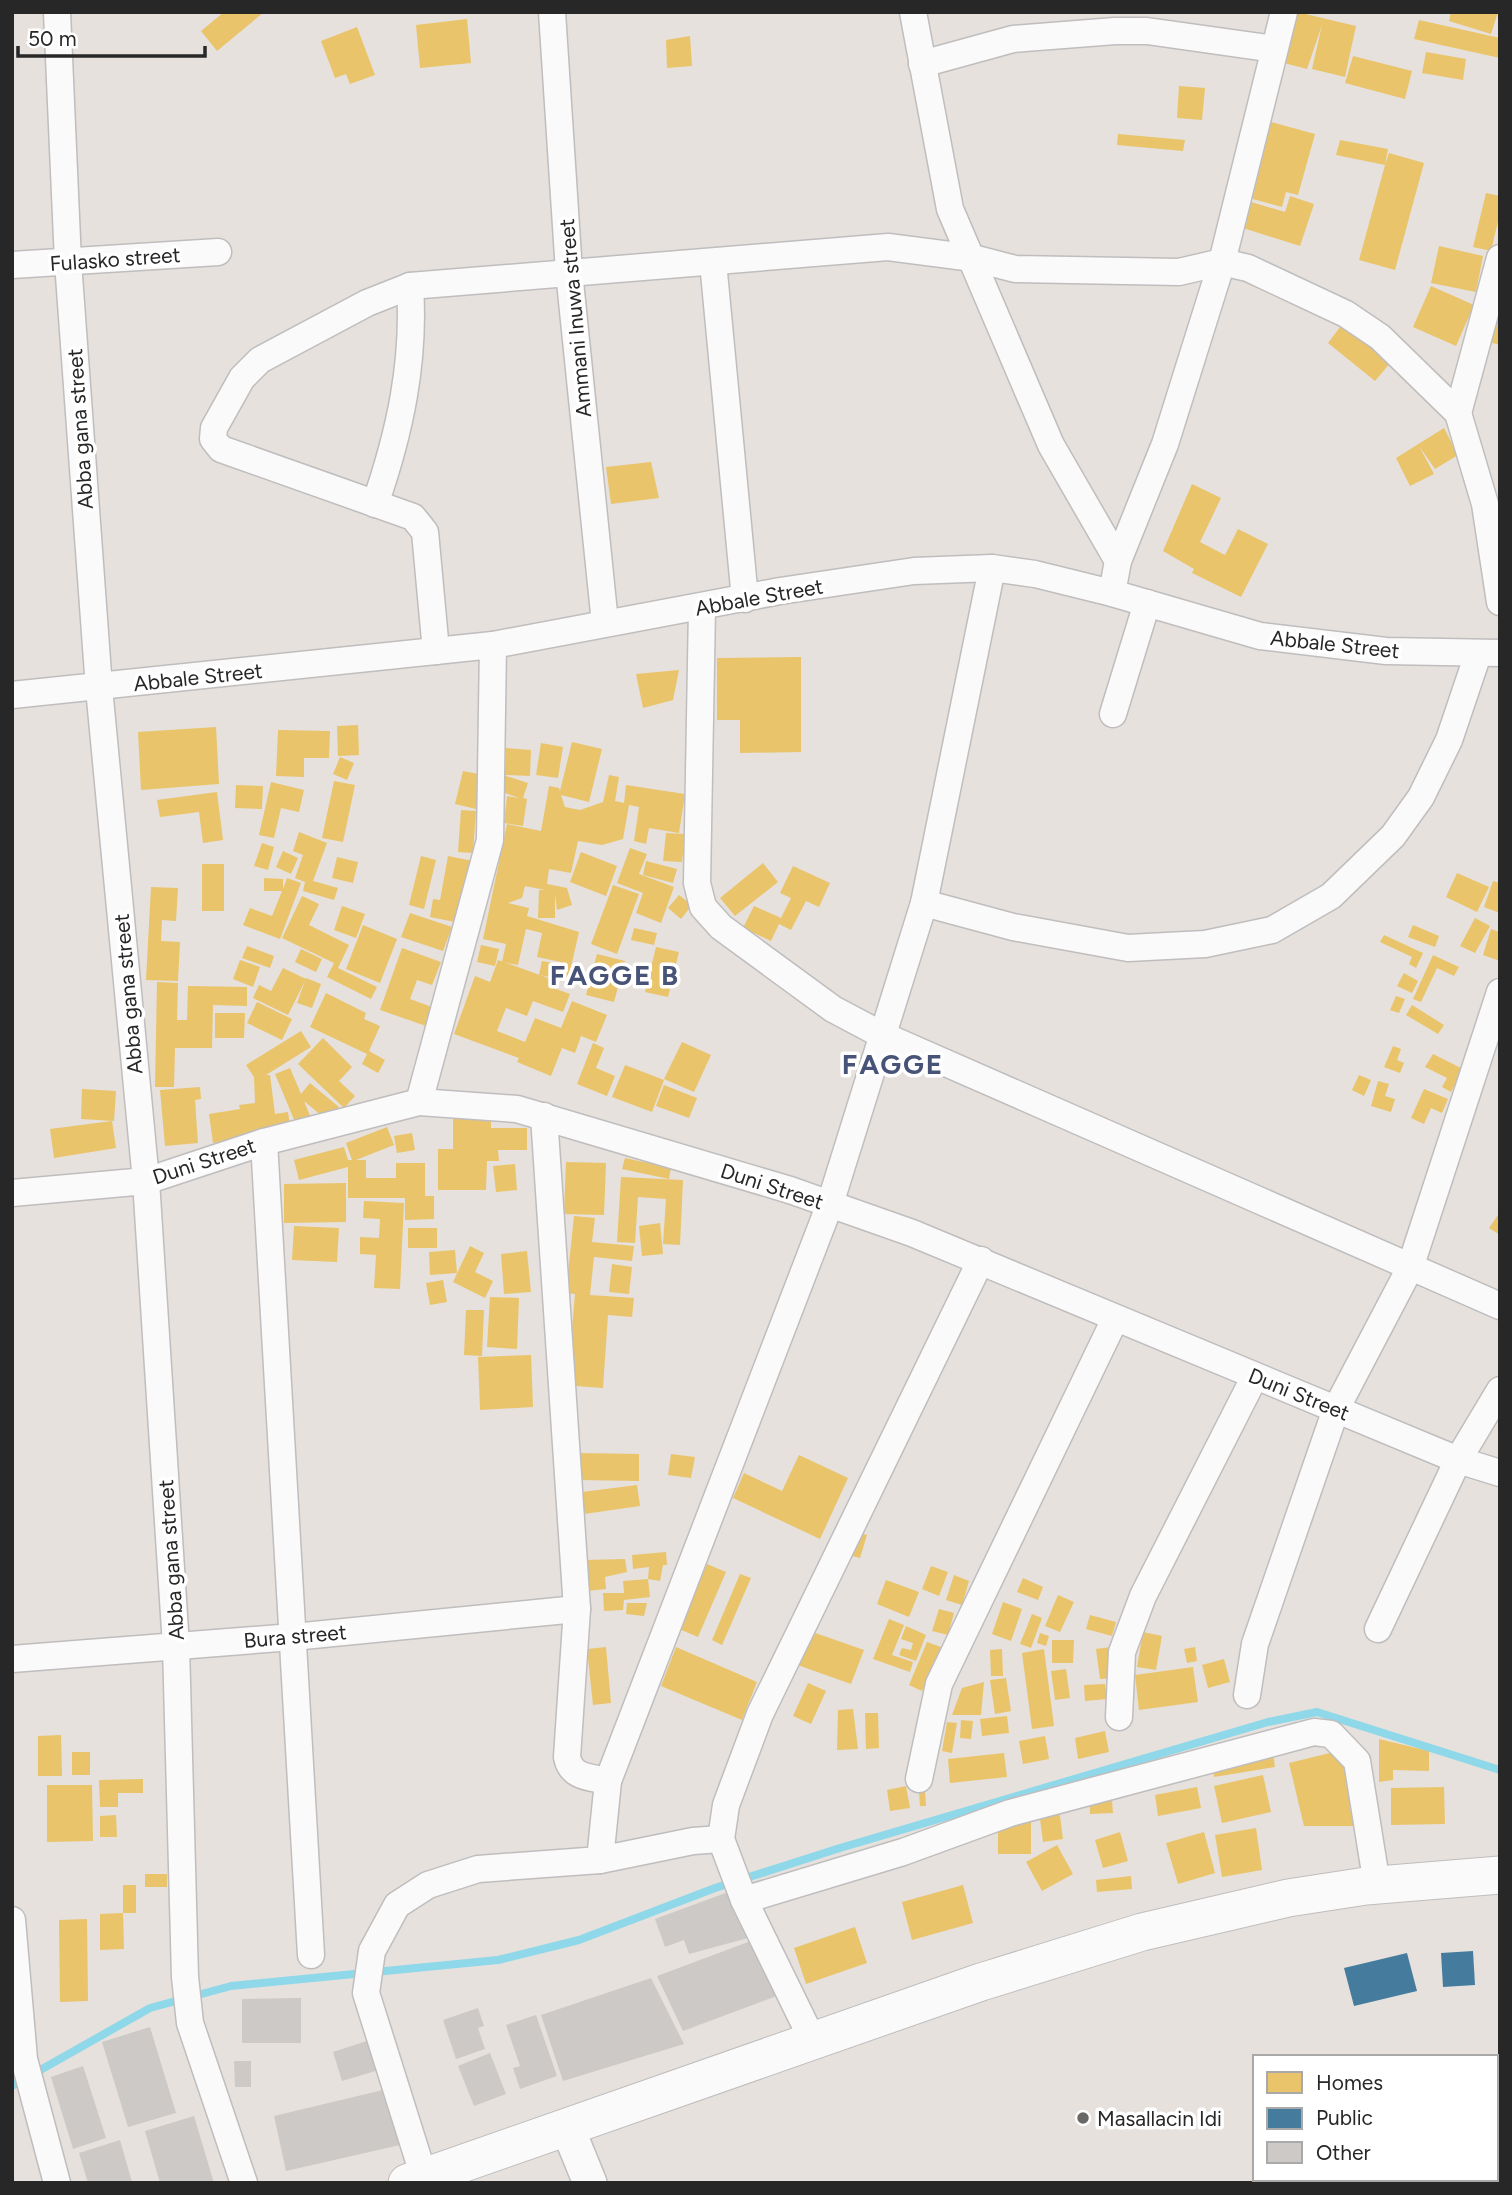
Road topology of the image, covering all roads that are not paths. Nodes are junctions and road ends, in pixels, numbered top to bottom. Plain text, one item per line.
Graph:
1 (57, 12) edge
2 (552, 12) edge
3 (913, 12) edge
4 (1284, 12) edge
5 (1274, 49) junction
6 (922, 64) junction
7 (218, 252) dead end
8 (974, 258) junction
9 (1500, 258) edge
10 (68, 262) junction
11 (713, 262) junction
12 (1222, 262) junction
13 (12, 265) edge
14 (569, 272) junction
15 (410, 286) junction
16 (1458, 413) junction
17 (375, 504) junction
18 (1118, 561) junction
19 (992, 568) junction
20 (1112, 593) junction
21 (744, 599) junction
22 (1147, 603) junction
23 (1500, 603) edge
24 (702, 608) junction
25 (605, 623) junction
26 (493, 645) junction
27 (436, 651) junction
28 (1489, 653) edge
29 (99, 688) junction
30 (12, 695) edge
31 (1113, 714) dead end
32 (924, 903) junction
33 (1497, 1009) edge
34 (882, 1035) junction
35 (419, 1102) junction
36 (544, 1116) junction
37 (264, 1142) junction
38 (146, 1181) junction
39 (12, 1193) edge
40 (830, 1204) junction
41 (981, 1260) junction
42 (1410, 1268) junction
43 (1500, 1306) edge
44 (1115, 1319) junction
45 (1255, 1376) junction
46 (1500, 1390) edge
47 (1336, 1409) junction
48 (1458, 1460) junction
49 (1500, 1474) edge
50 (577, 1609) junction
51 (1378, 1629) dead end
52 (293, 1637) junction
53 (176, 1646) junction
54 (12, 1659) edge
55 (1247, 1695) dead end
56 (1119, 1717) dead end
57 (919, 1779) dead end
58 (608, 1782) junction
59 (721, 1839) junction
60 (600, 1860) junction
61 (1500, 1875) edge
62 (1377, 1885) junction
63 (744, 1900) junction
64 (1500, 1900) edge
65 (12, 1920) edge
66 (311, 1955) dead end
67 (813, 2042) junction
68 (572, 2138) junction
69 (415, 2180) edge
70 (57, 2183) edge
71 (244, 2183) edge
72 (476, 2183) edge
73 (590, 2183) edge

1 - 10 street, Abba gana street
2 - 14 street, Ammani Inuwa street
3 - 6 street
4 - 5 street
5 - 6 street
5 - 12 street
6 - 8 street
7 - 10 street, Fulasko street
8 - 11 street
8 - 12 street
8 - 18 street
9 - 16 street
10 - 13 street, Fulasko street
10 - 29 street, Abba gana street
11 - 14 street
11 - 21 street
12 - 16 street
12 - 18 street
14 - 15 street
14 - 25 street, Ammani Inuwa street
15 - 17 street
15 - 17 street
16 - 23 street
17 - 27 street
18 - 20 street
19 - 20 street, Abbale Street
19 - 21 street, Abbale Street
19 - 32 street
20 - 22 street, Abbale Street
21 - 24 street, Abbale Street
22 - 28 street, Abbale Street
22 - 31 street
24 - 25 street, Abbale Street
24 - 34 street
25 - 26 street, Abbale Street
26 - 27 street, Abbale Street
26 - 35 street
27 - 29 street, Abbale Street
28 - 32 street
29 - 30 street, Abbale Street
29 - 38 street, Abba gana street
32 - 34 street
33 - 42 street
34 - 40 street
34 - 42 street
35 - 36 street, Duni Street
35 - 37 street, Duni Street
36 - 40 street, Duni Street
36 - 50 street
37 - 38 street, Duni Street
37 - 52 street
38 - 39 street, Duni Street
38 - 53 street, Abba gana street
40 - 41 street, Duni Street
40 - 58 street
41 - 44 street, Duni Street
41 - 59 street
42 - 43 street
42 - 47 street
44 - 45 street, Duni Street
44 - 57 street
45 - 47 street, Duni Street
45 - 56 street
46 - 48 street
47 - 48 street, Duni Street
47 - 55 street
48 - 49 street, Duni Street
48 - 51 street
50 - 52 street, Bura street
50 - 58 street
52 - 53 street, Bura street
52 - 66 street
53 - 54 street, Bura street
53 - 71 street, Abba gana street
58 - 60 street
59 - 60 street
59 - 63 street
60 - 69 street
61 - 62 main road
62 - 63 street
62 - 67 main road
63 - 67 street
64 - 68 main road
65 - 70 street
67 - 68 main road
68 - 69 main road
68 - 72 main road
68 - 73 street

